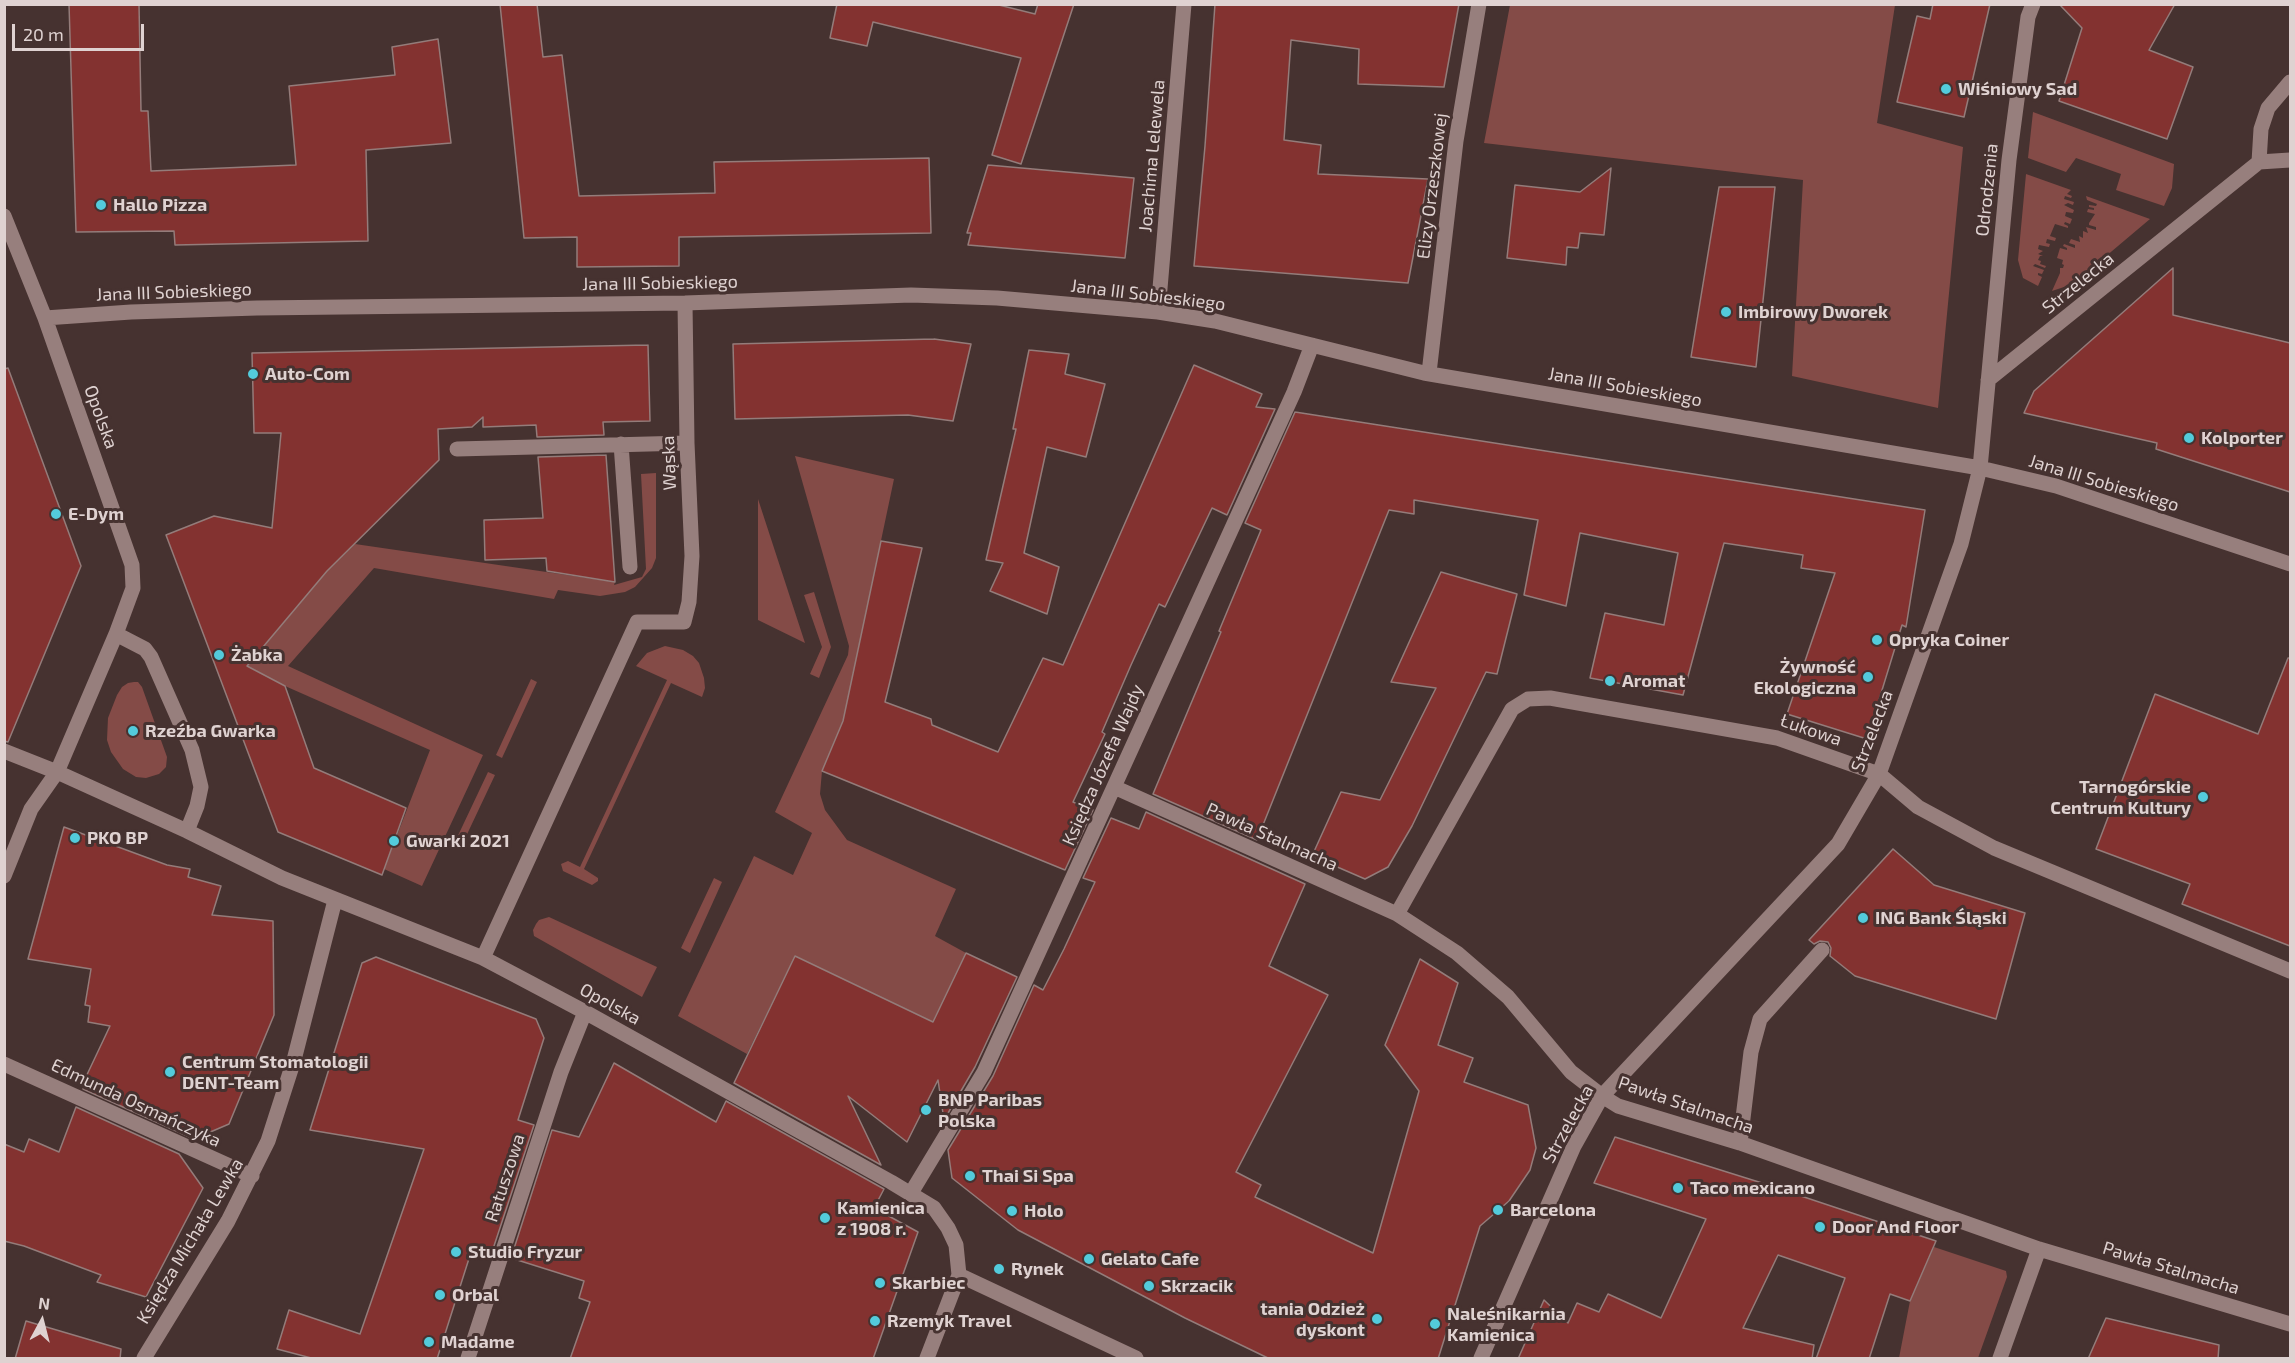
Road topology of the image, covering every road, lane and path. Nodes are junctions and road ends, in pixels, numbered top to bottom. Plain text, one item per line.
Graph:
1 (1184, 4) edge
2 (1479, 4) edge
3 (2033, 4) edge
4 (2290, 82) edge
5 (2290, 160) edge
6 (2259, 162) junction
7 (4, 216) edge
8 (685, 303) junction
9 (1158, 312) junction
10 (45, 318) junction
11 (1312, 345) junction
12 (1429, 373) junction
13 (1988, 380) junction
14 (687, 443) junction
15 (621, 444) junction
16 (457, 449) dead end
17 (1980, 468) junction
18 (2290, 564) edge
19 (630, 567) dead end
20 (116, 634) junction
21 (4, 751) edge
22 (57, 772) junction
23 (1879, 774) junction
24 (1114, 787) junction
25 (187, 831) junction
26 (4, 876) edge
27 (335, 900) junction
28 (1397, 914) junction
29 (1822, 950) dead end
30 (483, 958) junction
31 (2290, 971) edge
32 (585, 1012) junction
33 (4, 1064) edge
34 (1602, 1096) junction
35 (1740, 1143) junction
36 (252, 1176) junction
37 (911, 1193) junction
38 (2039, 1249) junction
39 (959, 1275) junction
40 (2290, 1324) edge
41 (471, 1358) edge
42 (144, 1359) edge
43 (927, 1359) edge
44 (1136, 1359) edge
45 (1481, 1359) edge
46 (2000, 1359) edge

1 - 9 street, Joachima Lelewela
2 - 12 street, Elizy Orzeszkowej
3 - 13 street, Odrodzenia
4 - 6 street
5 - 6 street
6 - 13 street, Strzelecka
7 - 10 street, Opolska
8 - 9 street, Jana III Sobieskiego
8 - 10 street, Jana III Sobieskiego
8 - 14 street, Wąska
9 - 11 street, Jana III Sobieskiego
10 - 20 street, Opolska
11 - 12 street, Jana III Sobieskiego
11 - 24 street, Księdza Józefa Wajdy
12 - 17 street, Jana III Sobieskiego
13 - 17 street, Strzelecka
14 - 15 street
14 - 30 street, Wąska
15 - 16 street
15 - 19 street
17 - 18 street, Jana III Sobieskiego
17 - 23 street, Strzelecka
20 - 22 street, Opolska
20 - 25 street
21 - 22 street
22 - 25 street, Opolska
22 - 26 street
23 - 28 street, Łukowa
23 - 31 street, Łukowa
23 - 34 street, Strzelecka
24 - 28 street, Pawła Stalmacha
24 - 37 street, Księdza Józefa Wajdy
25 - 27 street, Opolska
27 - 30 street, Opolska
27 - 36 street, Księdza Michała Lewka
28 - 34 street, Pawła Stalmacha
29 - 35 street
30 - 32 street, Opolska
32 - 37 street, Opolska
32 - 41 street, Ratuszowa
33 - 36 street, Edmunda Osmańczyka
34 - 35 street, Pawła Stalmacha
34 - 45 street, Strzelecka
35 - 38 street, Pawła Stalmacha
36 - 42 street, Księdza Michała Lewka
37 - 39 street, Opolska
38 - 40 street, Pawła Stalmacha
38 - 46 street
39 - 43 street
39 - 44 street

